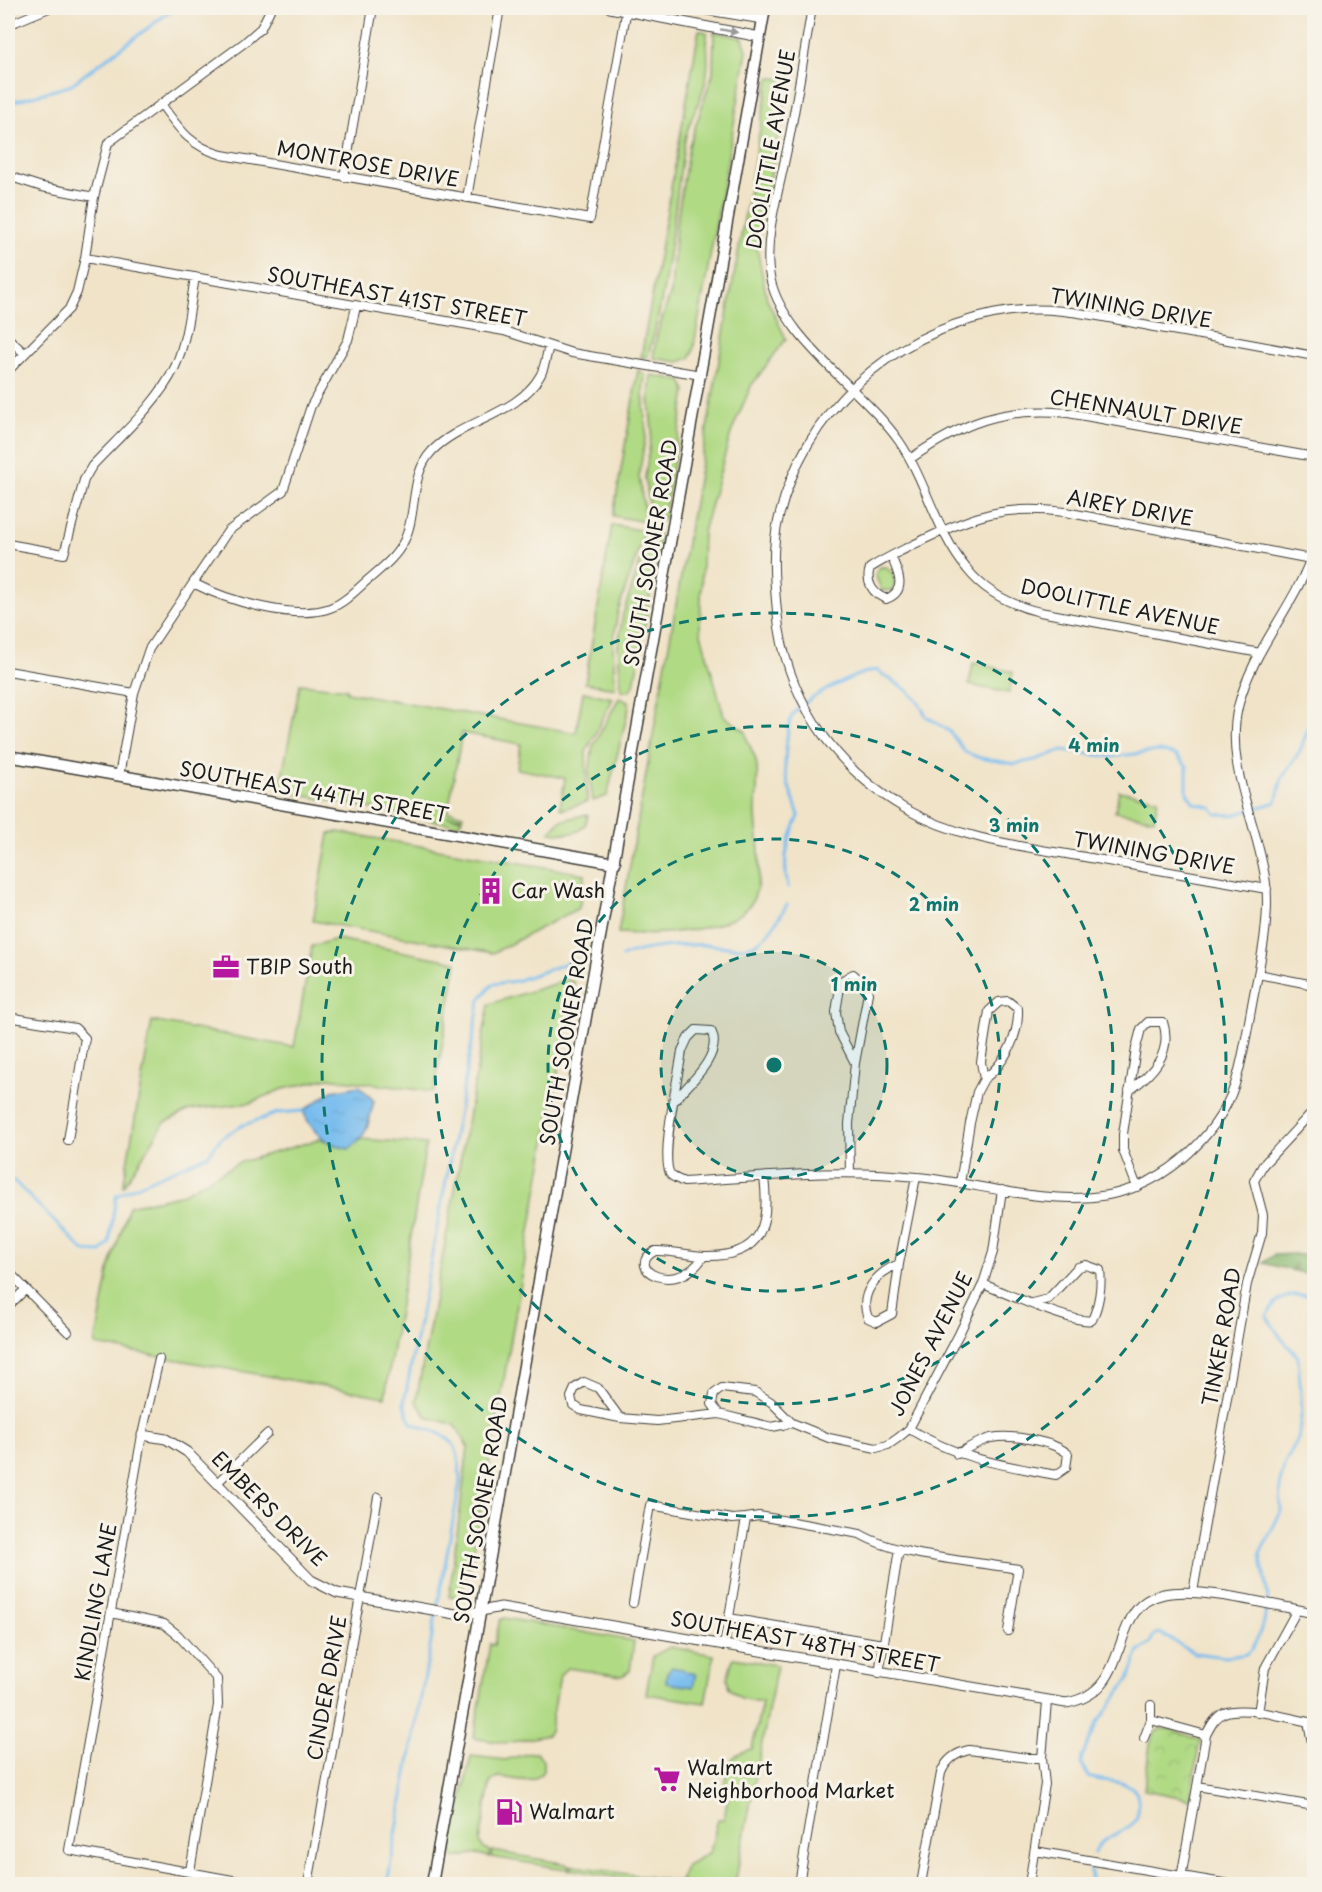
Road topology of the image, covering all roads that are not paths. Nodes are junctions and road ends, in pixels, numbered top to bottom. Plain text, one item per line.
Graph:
1 (28, 8) edge
2 (49, 8) edge
3 (271, 8) edge
4 (373, 8) edge
5 (500, 8) edge
6 (610, 8) edge
7 (696, 8) edge
8 (765, 8) edge
9 (812, 8) edge
10 (627, 10) edge
11 (32, 16) junction
12 (764, 19) junction
13 (8, 25) edge
14 (760, 37) junction
15 (161, 104) junction
16 (8, 176) edge
17 (344, 177) junction
18 (94, 197) junction
19 (467, 198) junction
20 (85, 258) junction
21 (195, 277) junction
22 (356, 307) junction
23 (8, 338) edge
24 (549, 346) junction
25 (24, 353) junction
26 (1314, 356) edge
27 (8, 371) edge
28 (701, 375) junction
29 (852, 387) junction
30 (1314, 457) edge
31 (910, 459) junction
32 (944, 530) junction
33 (8, 544) edge
34 (1314, 549) edge
35 (891, 556) junction
36 (1311, 559) junction
37 (193, 583) junction
38 (1260, 653) junction
39 (8, 671) edge
40 (134, 693) junction
41 (8, 756) edge
42 (119, 776) junction
43 (615, 863) junction
44 (1267, 889) junction
45 (1258, 974) junction
46 (1314, 985) edge
47 (8, 1017) edge
48 (855, 1063) junction
49 (984, 1079) junction
50 (1129, 1091) junction
51 (675, 1100) junction
52 (1314, 1110) edge
53 (68, 1140) dead end
54 (850, 1172) junction
55 (764, 1177) junction
56 (916, 1177) junction
57 (960, 1183) junction
58 (1137, 1187) junction
59 (1002, 1190) junction
60 (703, 1257) junction
61 (899, 1264) junction
62 (8, 1271) edge
63 (982, 1284) junction
64 (25, 1290) junction
65 (1032, 1303) junction
66 (8, 1306) edge
67 (68, 1332) dead end
68 (159, 1359) dead end
69 (718, 1414) junction
70 (620, 1418) junction
71 (792, 1423) junction
72 (909, 1428) junction
73 (267, 1434) dead end
74 (142, 1435) junction
75 (957, 1454) junction
76 (217, 1483) junction
77 (378, 1497) dead end
78 (746, 1518) junction
79 (899, 1549) junction
80 (1193, 1592) junction
81 (360, 1598) junction
82 (633, 1603) dead end
83 (1297, 1610) junction
84 (481, 1611) junction
85 (111, 1613) junction
86 (1314, 1613) edge
87 (729, 1618) junction
88 (1008, 1631) dead end
89 (883, 1644) junction
90 (724, 1646) junction
91 (836, 1665) junction
92 (879, 1672) junction
93 (1047, 1702) junction
94 (1151, 1705) dead end
95 (1258, 1713) junction
96 (1151, 1720) junction
97 (1311, 1723) edge
98 (1206, 1735) junction
99 (1144, 1738) dead end
100 (1314, 1753) edge
101 (1042, 1758) junction
102 (1197, 1786) junction
103 (1314, 1806) edge
104 (1035, 1851) junction
105 (190, 1871) junction
106 (1180, 1880) edge
107 (254, 1884) edge
108 (308, 1884) edge
109 (432, 1884) edge
110 (799, 1884) edge
111 (921, 1884) edge
112 (1029, 1884) edge
113 (1229, 1884) edge

1 - 11 street
2 - 11 street
3 - 15 street
4 - 17 street
5 - 19 street
6 - 10 street
7 - 12 street
8 - 12 main road, SOUTH SOONER ROAD
9 - 29 street, DOOLITTLE AVENUE
10 -> 14 street
10 - 19 street, MONTROSE DRIVE
11 - 13 street
12 - 14 main road, SOUTH SOONER ROAD
14 - 28 main road, SOUTH SOONER ROAD
15 - 17 street, MONTROSE DRIVE
15 - 18 street
16 - 18 street
17 - 19 street, MONTROSE DRIVE
18 - 20 street
20 - 21 street, SOUTHEAST 41ST STREET
20 - 25 street
21 - 22 street, SOUTHEAST 41ST STREET
21 - 33 street
22 - 24 street, SOUTHEAST 41ST STREET
22 - 37 street
23 - 25 street
24 - 28 street, SOUTHEAST 41ST STREET
24 - 37 street
25 - 27 street
26 - 29 street, TWINING DRIVE
28 - 43 main road, SOUTH SOONER ROAD
29 - 31 street, DOOLITTLE AVENUE
29 - 44 street, TWINING DRIVE
30 - 31 street, CHENNAULT DRIVE
31 - 32 street, DOOLITTLE AVENUE
32 - 35 street, AIREY DRIVE
32 - 36 street, AIREY DRIVE
32 - 38 street, DOOLITTLE AVENUE
34 - 36 street
35 - 35 street
36 - 38 street
37 - 40 street
38 - 44 street
39 - 40 street
40 - 42 street
41 - 42 main road, SOUTHEAST 44TH STREET
42 - 43 main road, SOUTHEAST 44TH STREET
43 - 84 main road, SOUTH SOONER ROAD
44 - 45 street
45 - 46 street
45 - 58 street
47 - 53 street
48 - 48 street
48 - 54 street
49 - 49 street
49 - 57 street
50 - 50 street
50 - 58 street
51 - 51 street
51 - 55 street
52 - 80 street, TINKER ROAD
54 - 55 street
54 - 56 street
55 - 60 street
56 - 57 street
56 - 61 street
57 - 59 street
58 - 59 street
59 - 63 street, JONES AVENUE
60 - 60 street
61 - 61 street
62 - 64 street
63 - 65 street
63 - 72 street, JONES AVENUE
64 - 66 street
64 - 67 street
65 - 65 street
68 - 74 street, KINDLING LANE
69 - 70 street
69 - 71 street
69 - 71 street, JONES AVENUE
70 - 70 street
71 - 72 street, JONES AVENUE
72 - 75 street
73 - 76 street
74 - 76 street, EMBERS DRIVE
74 - 85 street, KINDLING LANE
75 - 75 street
76 - 81 street, EMBERS DRIVE
77 - 81 street, CINDER DRIVE
78 - 79 street
78 - 82 street
78 - 87 street
79 - 88 street
79 - 89 street
80 - 83 street
80 - 93 street, SOUTHEAST 48TH STREET
81 - 84 street, EMBERS DRIVE
81 - 108 street, CINDER DRIVE
83 - 86 street
83 - 95 street
84 - 90 street, SOUTHEAST 48TH STREET
84 - 109 main road, SOUTH SOONER ROAD
85 - 105 street
85 - 105 street, KINDLING LANE
87 - 89 street
87 - 90 street
89 - 92 street
90 - 91 street, SOUTHEAST 48TH STREET
91 - 92 street, SOUTHEAST 48TH STREET
91 - 110 street
92 - 93 street, SOUTHEAST 48TH STREET
93 - 101 street
94 - 96 street
95 - 97 street
95 - 98 street
96 - 98 street
96 - 99 street
97 - 100 street
98 - 102 street
101 - 104 street
101 - 111 street
102 - 103 street
102 - 106 street
104 - 106 street
104 - 112 street
105 - 107 street
106 - 113 street

